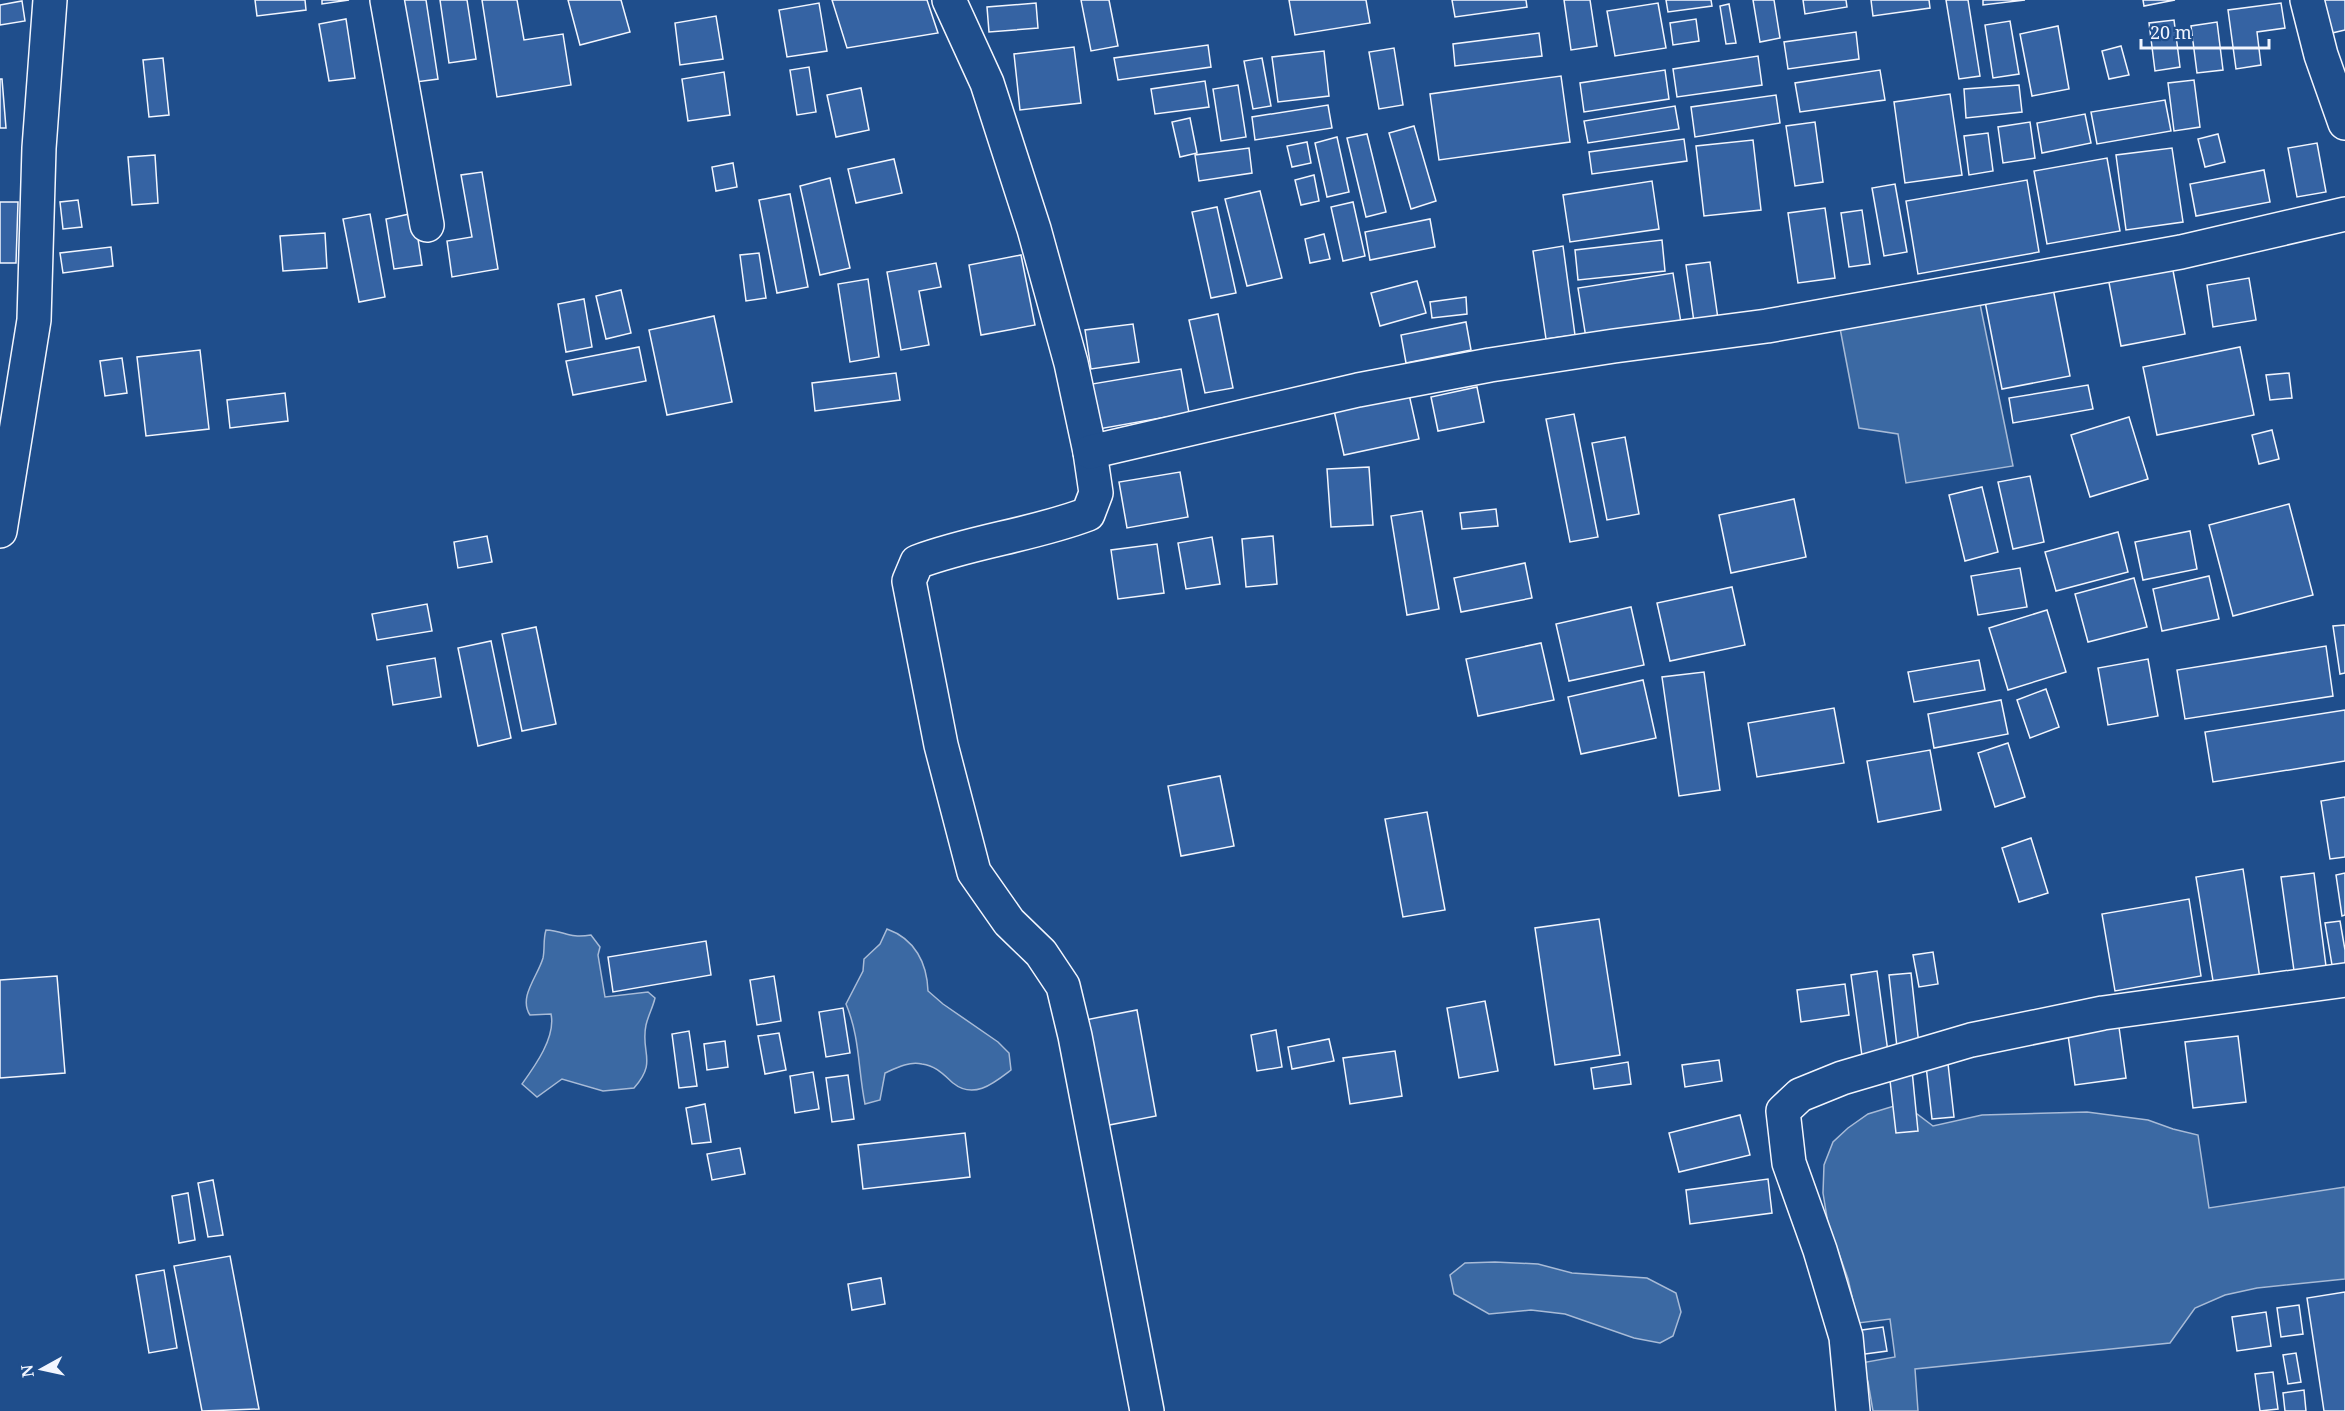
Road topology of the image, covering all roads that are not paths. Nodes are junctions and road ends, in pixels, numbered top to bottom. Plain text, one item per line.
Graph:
1 (50, 0) edge
2 (387, 0) edge
3 (949, 0) edge
4 (2307, 0) edge
5 (2345, 123) edge
6 (2345, 214) edge
7 (427, 225) dead end
8 (1090, 452) junction
9 (0, 531) edge
10 (2345, 980) edge
11 (1148, 1411) edge
12 (1853, 1411) edge

1 - 9 street
2 - 7 street
3 - 8 street
4 - 5 street
6 - 8 street
8 - 11 street
10 - 12 street

